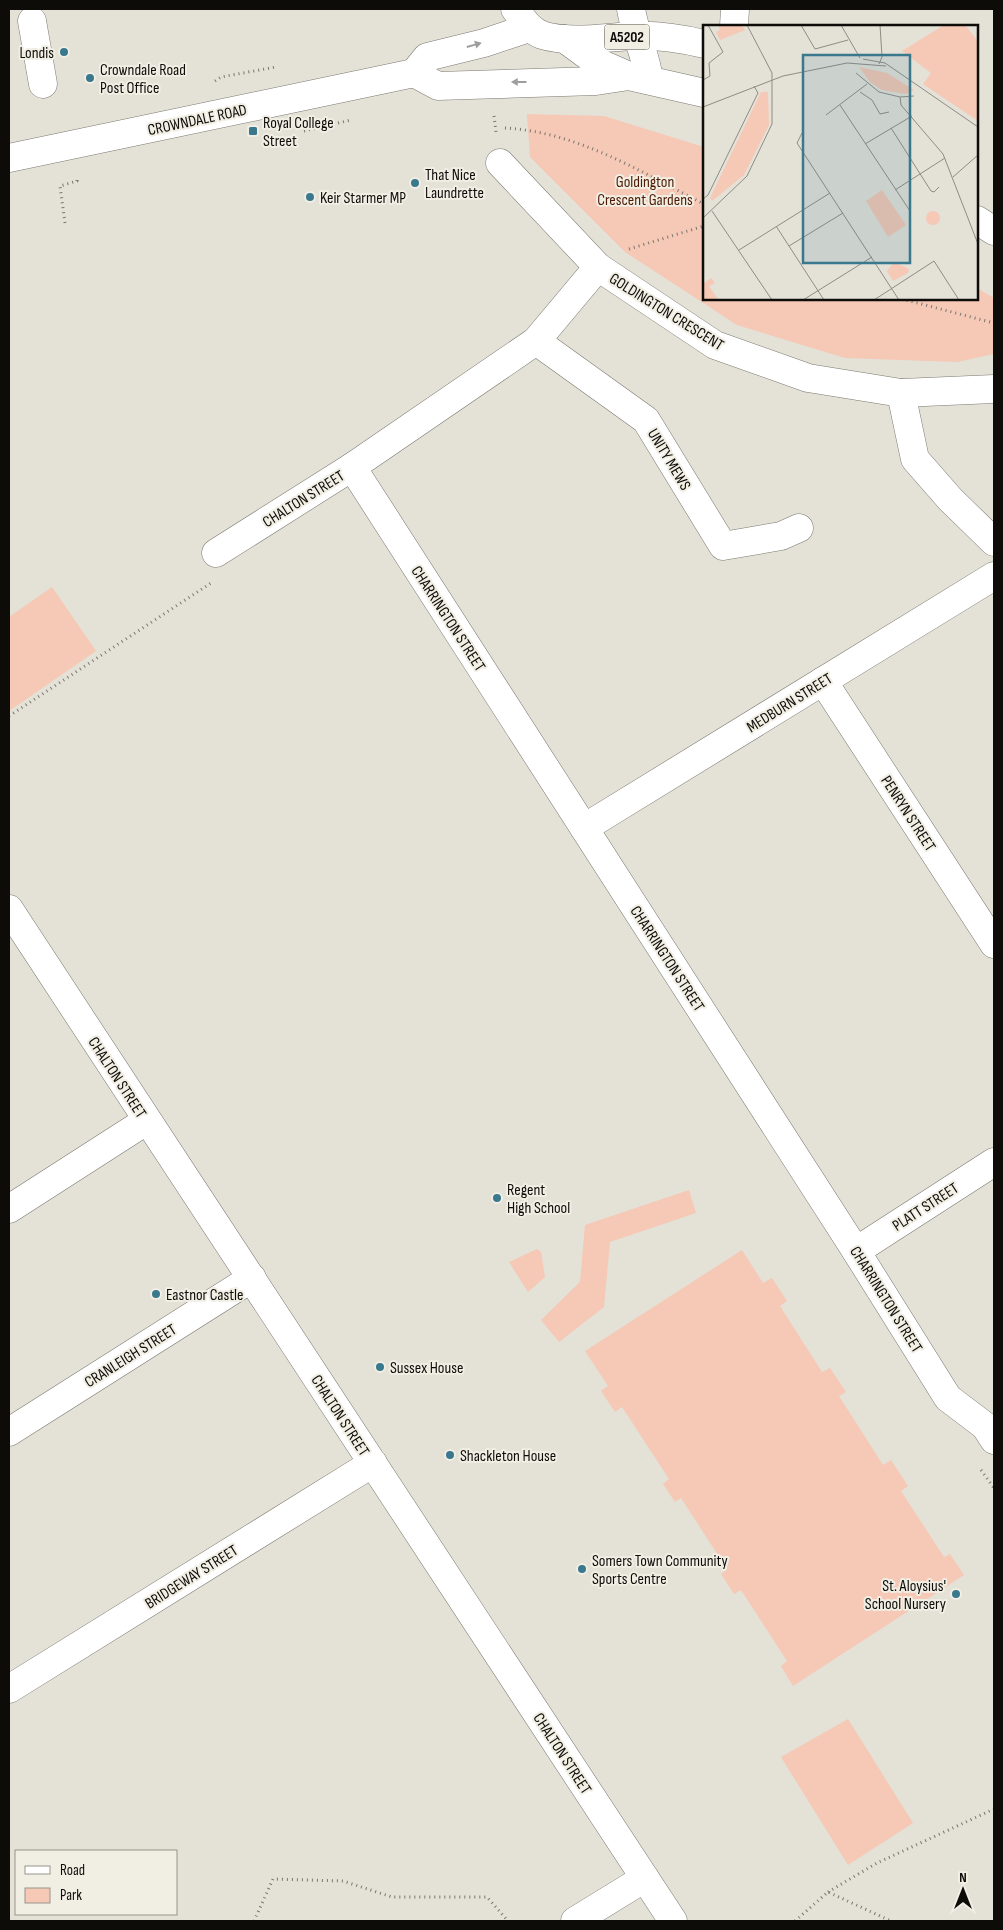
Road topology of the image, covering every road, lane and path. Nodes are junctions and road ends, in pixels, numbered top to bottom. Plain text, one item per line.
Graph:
1 (631, 9) edge
2 (735, 9) edge
3 (522, 18) edge
4 (32, 22) dead end
5 (734, 25) edge
6 (637, 36) junction
7 (565, 38) junction
8 (703, 44) edge
9 (414, 73) junction
10 (639, 78) junction
11 (44, 84) dead end
12 (700, 88) edge
13 (505, 128) dead end
14 (9, 158) edge
15 (500, 162) dead end
16 (77, 172) dead end
17 (703, 203) edge
18 (978, 221) edge
19 (65, 223) dead end
20 (703, 226) edge
21 (994, 231) edge
22 (598, 267) junction
23 (906, 300) edge
24 (994, 323) edge
25 (536, 341) junction
26 (994, 390) edge
27 (901, 394) junction
28 (352, 467) junction
29 (799, 528) dead end
30 (994, 542) edge
31 (216, 553) joint
32 (994, 576) edge
33 (824, 681) junction
34 (9, 716) edge
35 (584, 828) junction
36 (9, 909) edge
37 (994, 944) edge
38 (146, 1121) junction
39 (994, 1162) edge
40 (9, 1209) edge
41 (856, 1251) junction
42 (252, 1278) junction
43 (9, 1432) edge
44 (994, 1440) edge
45 (373, 1463) junction
46 (9, 1689) edge
47 (994, 1809) edge
48 (645, 1878) junction
49 (828, 1892) junction
50 (254, 1921) edge
51 (508, 1921) edge
52 (575, 1921) edge
53 (673, 1921) edge
54 (795, 1921) edge
55 (891, 1921) edge

1 - 6 street
2 - 5 street
3 - 7 street, A5202
9 -> 3 street
4 - 11 street
6 - 7 street, A5202
6 - 8 street, A5202
6 - 10 street
7 - 10 street, A5202
10 -> 9 street
9 - 14 street, CROWNDALE ROAD
10 - 12 street, A5202
13 - 17 path
15 - 22 street, GOLDINGTON CRESCENT
16 - 19 path
18 - 21 street
20 - 22 path
22 - 25 street, CHALTON STREET
22 - 27 street, GOLDINGTON CRESCENT
23 - 24 path
25 - 28 street, CHALTON STREET
25 - 29 street, UNITY MEWS
26 - 27 street, GOLDINGTON CRESCENT
27 - 30 street
28 - 31 street, CHALTON STREET
28 - 35 street, CHARRINGTON STREET
31 - 34 path
32 - 33 street, MEDBURN STREET
33 - 35 street, MEDBURN STREET
33 - 37 street, PENRYN STREET
35 - 41 street, CHARRINGTON STREET
36 - 38 street, CHALTON STREET
38 - 40 street
38 - 42 street, CHALTON STREET
39 - 41 street, PLATT STREET
41 - 44 street, CHARRINGTON STREET
42 - 43 street, CRANLEIGH STREET
42 - 45 street, CHALTON STREET
45 - 46 street, BRIDGEWAY STREET
45 - 48 street, CHALTON STREET
47 - 49 path
48 - 52 street
48 - 53 street, CHALTON STREET
49 - 54 path
49 - 55 path
50 - 51 path

